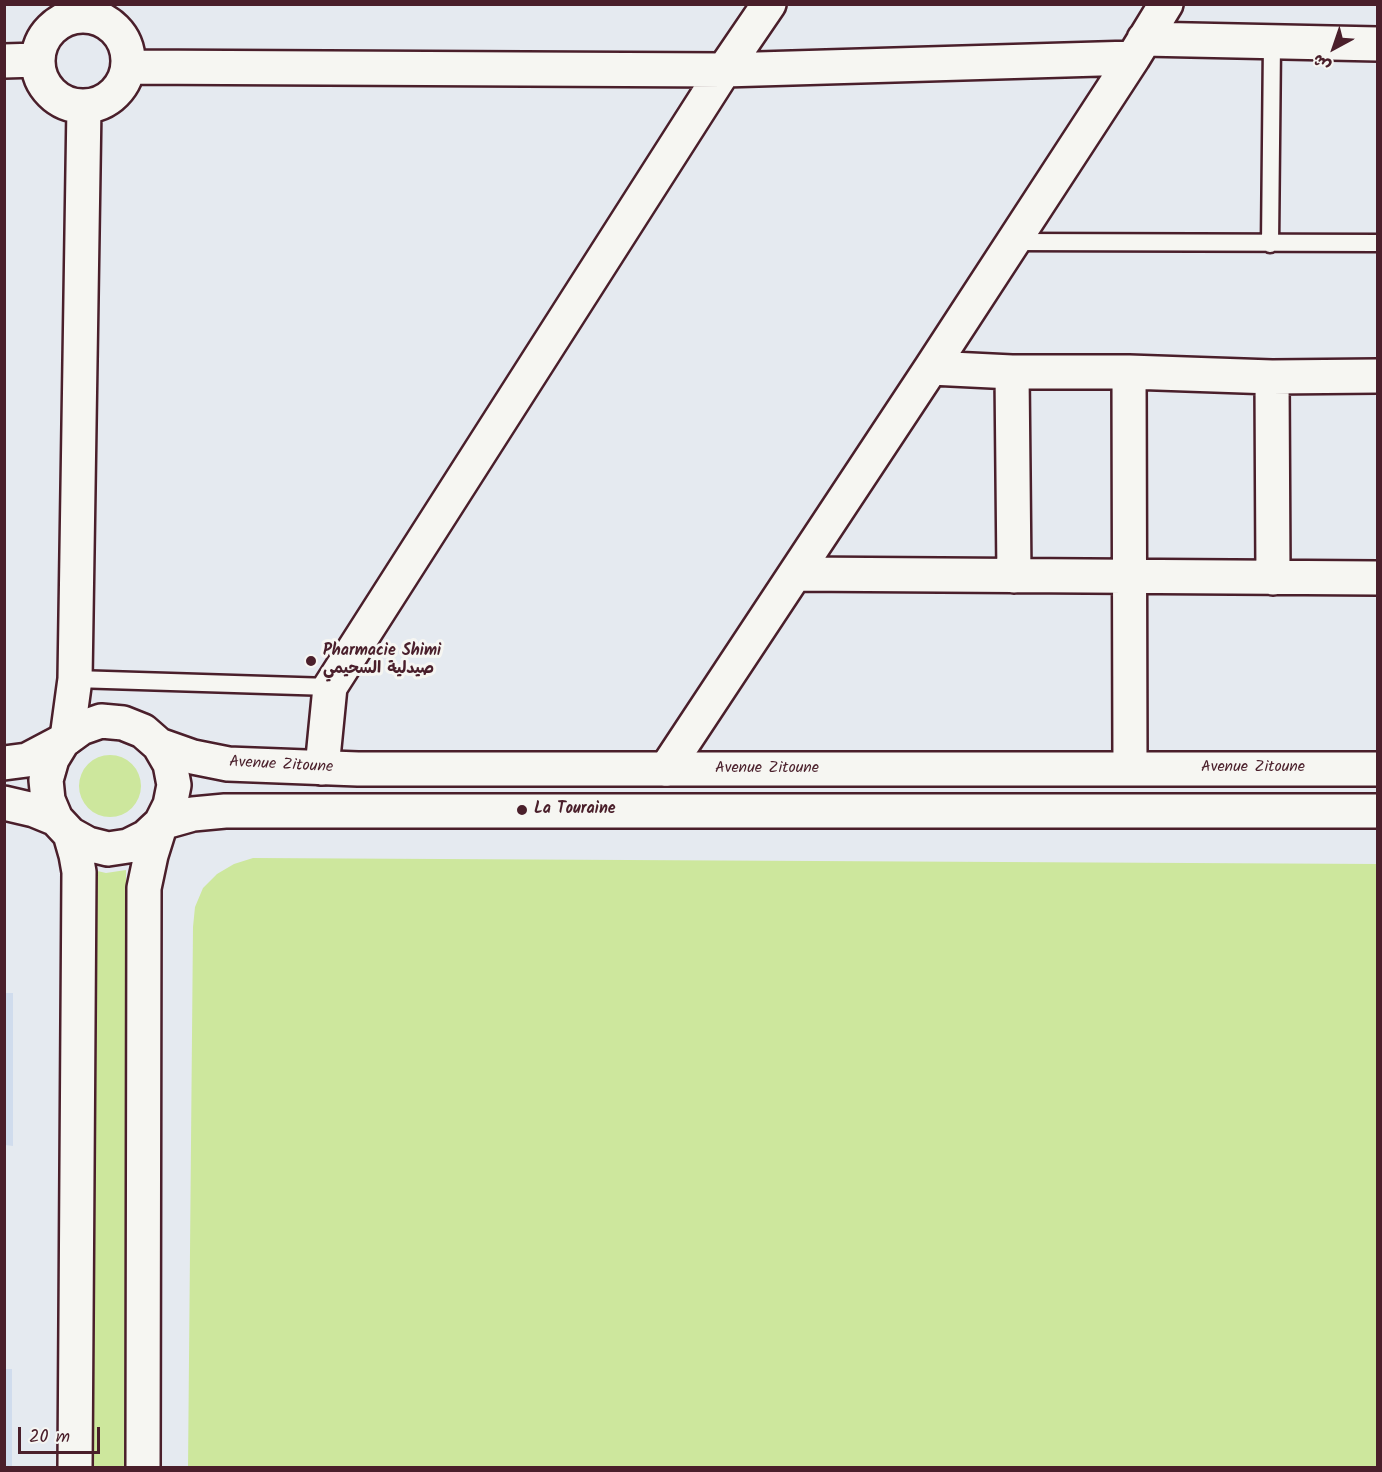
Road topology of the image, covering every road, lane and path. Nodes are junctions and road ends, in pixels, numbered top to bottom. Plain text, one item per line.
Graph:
1 (769, 4) edge
2 (1166, 4) edge
3 (82, 10) edge
4 (1272, 43) junction
5 (1377, 44) edge
6 (1139, 48) junction
7 (38, 60) junction
8 (4, 61) edge
9 (128, 67) junction
10 (724, 70) junction
11 (84, 106) junction
12 (1012, 242) junction
13 (1377, 243) edge
14 (1270, 244) junction
15 (931, 368) junction
16 (1012, 372) junction
17 (1129, 372) junction
18 (1377, 376) edge
19 (1272, 377) junction
20 (795, 574) junction
21 (1014, 576) junction
22 (1128, 576) junction
23 (1273, 578) junction
24 (1377, 578) edge
25 (75, 679) junction
26 (330, 687) junction
27 (123, 723) junction
28 (65, 739) junction
29 (159, 745) junction
30 (4, 764) edge
31 (322, 768) junction
32 (1130, 768) junction
33 (666, 769) junction
34 (1377, 769) edge
35 (4, 803) edge
36 (1377, 811) edge
37 (161, 823) junction
38 (63, 827) junction
39 (75, 1467) edge
40 (143, 1467) edge

1 - 10 street
2 - 6 street
3 - 7 street
3 - 9 street
4 - 5 street
4 - 6 street
4 - 14 lane
6 - 10 street
6 - 12 street
7 - 8 street
7 - 11 street
9 - 10 street
9 - 11 street
10 - 26 street
11 - 25 street
12 - 14 lane
12 - 15 street
13 - 14 lane
15 - 16 street
15 - 20 street
16 - 17 street
16 - 21 street
17 - 19 street
17 - 22 street
18 - 19 street
19 - 23 street
20 - 21 street
20 - 33 street
21 - 22 street
22 - 23 street
22 - 32 street
23 - 24 street
25 - 26 lane
25 - 27 street
25 - 28 street
26 - 31 street
27 - 28 street
27 - 29 street
28 - 30 street
28 - 38 street
29 - 31 street, Avenue Zitoune
29 - 37 street
31 - 33 street, Avenue Zitoune
32 - 33 street, Avenue Zitoune
32 - 34 street, Avenue Zitoune
35 - 38 street
36 - 37 street
37 - 38 street
37 - 40 street
38 - 39 street

